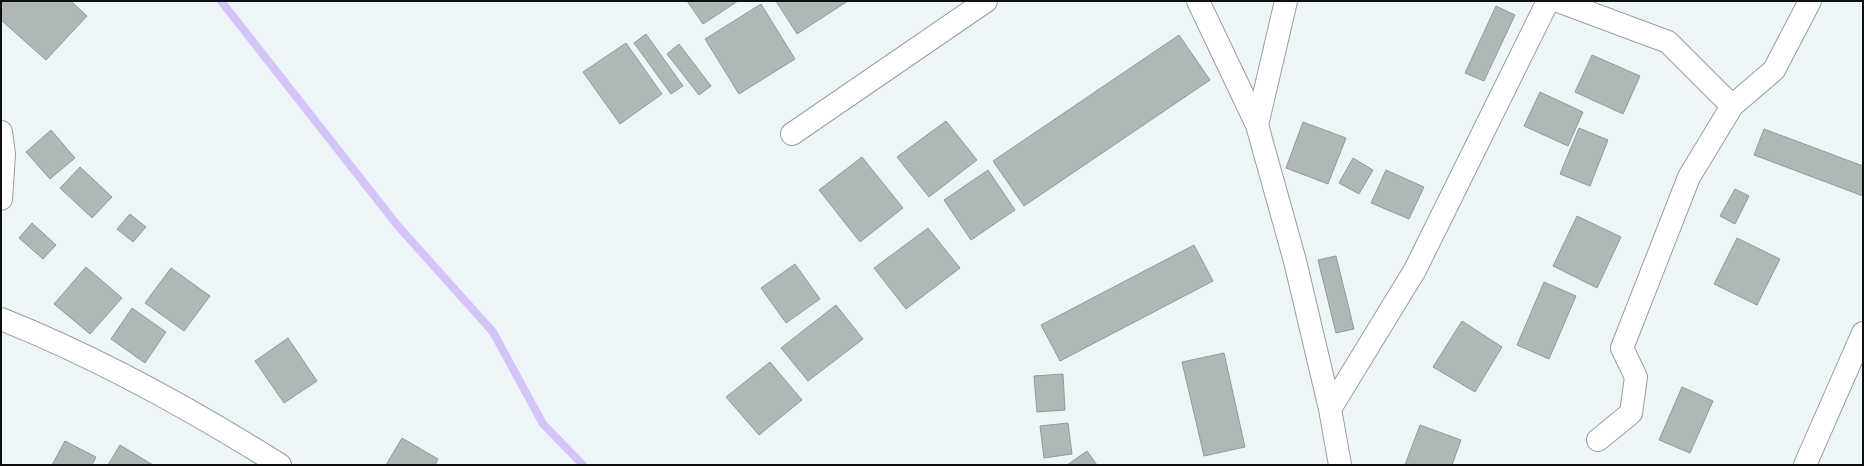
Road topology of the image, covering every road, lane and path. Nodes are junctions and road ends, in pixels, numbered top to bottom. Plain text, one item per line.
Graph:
1 (986, 1) edge
2 (1198, 1) edge
3 (1286, 1) edge
4 (1548, 1) edge
5 (1558, 1) edge
6 (1810, 1) edge
7 (1732, 106) junction
8 (1257, 125) junction
9 (1, 132) edge
10 (792, 134) dead end
11 (1, 199) edge
12 (1, 319) edge
13 (1863, 333) edge
14 (1330, 409) junction
15 (1598, 440) dead end
16 (280, 465) edge
17 (1340, 465) edge
18 (1805, 465) edge

1 - 10 street
2 - 8 street
3 - 8 street
4 - 14 street
5 - 7 street
6 - 7 street
7 - 15 street
8 - 14 street
9 - 11 street
12 - 16 street
13 - 18 street
14 - 17 street

